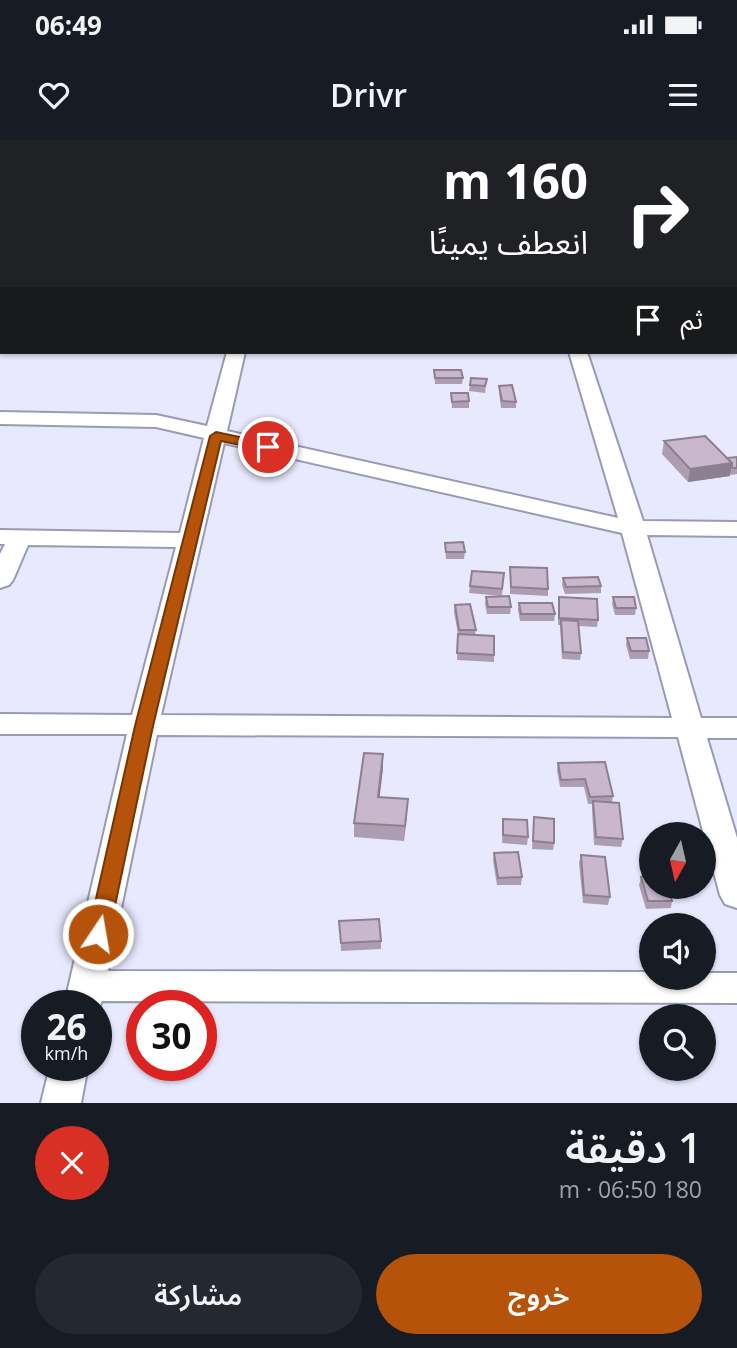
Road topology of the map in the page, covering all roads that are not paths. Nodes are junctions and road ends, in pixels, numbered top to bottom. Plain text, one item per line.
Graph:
1 (236, 354) edge
2 (579, 354) edge
3 (0, 418) edge
4 (216, 436) junction
5 (632, 528) junction
6 (737, 529) edge
7 (10, 537) edge
8 (190, 540) junction
9 (0, 580) edge
10 (0, 724) edge
11 (144, 726) junction
12 (688, 727) junction
13 (737, 728) edge
14 (737, 895) edge
15 (737, 988) edge
16 (86, 990) edge
17 (112, 996) edge
18 (66, 1081) edge
19 (61, 1103) edge

1 - 4 street
2 - 5 street
3 - 4 street
4 - 5 street
4 - 8 street
5 - 6 street
5 - 12 street
7 - 8 street
7 - 9 street
8 - 11 street
10 - 11 street
11 - 12 street
11 - 16 street
12 - 13 street
12 - 14 street
15 - 17 street
18 - 19 street

